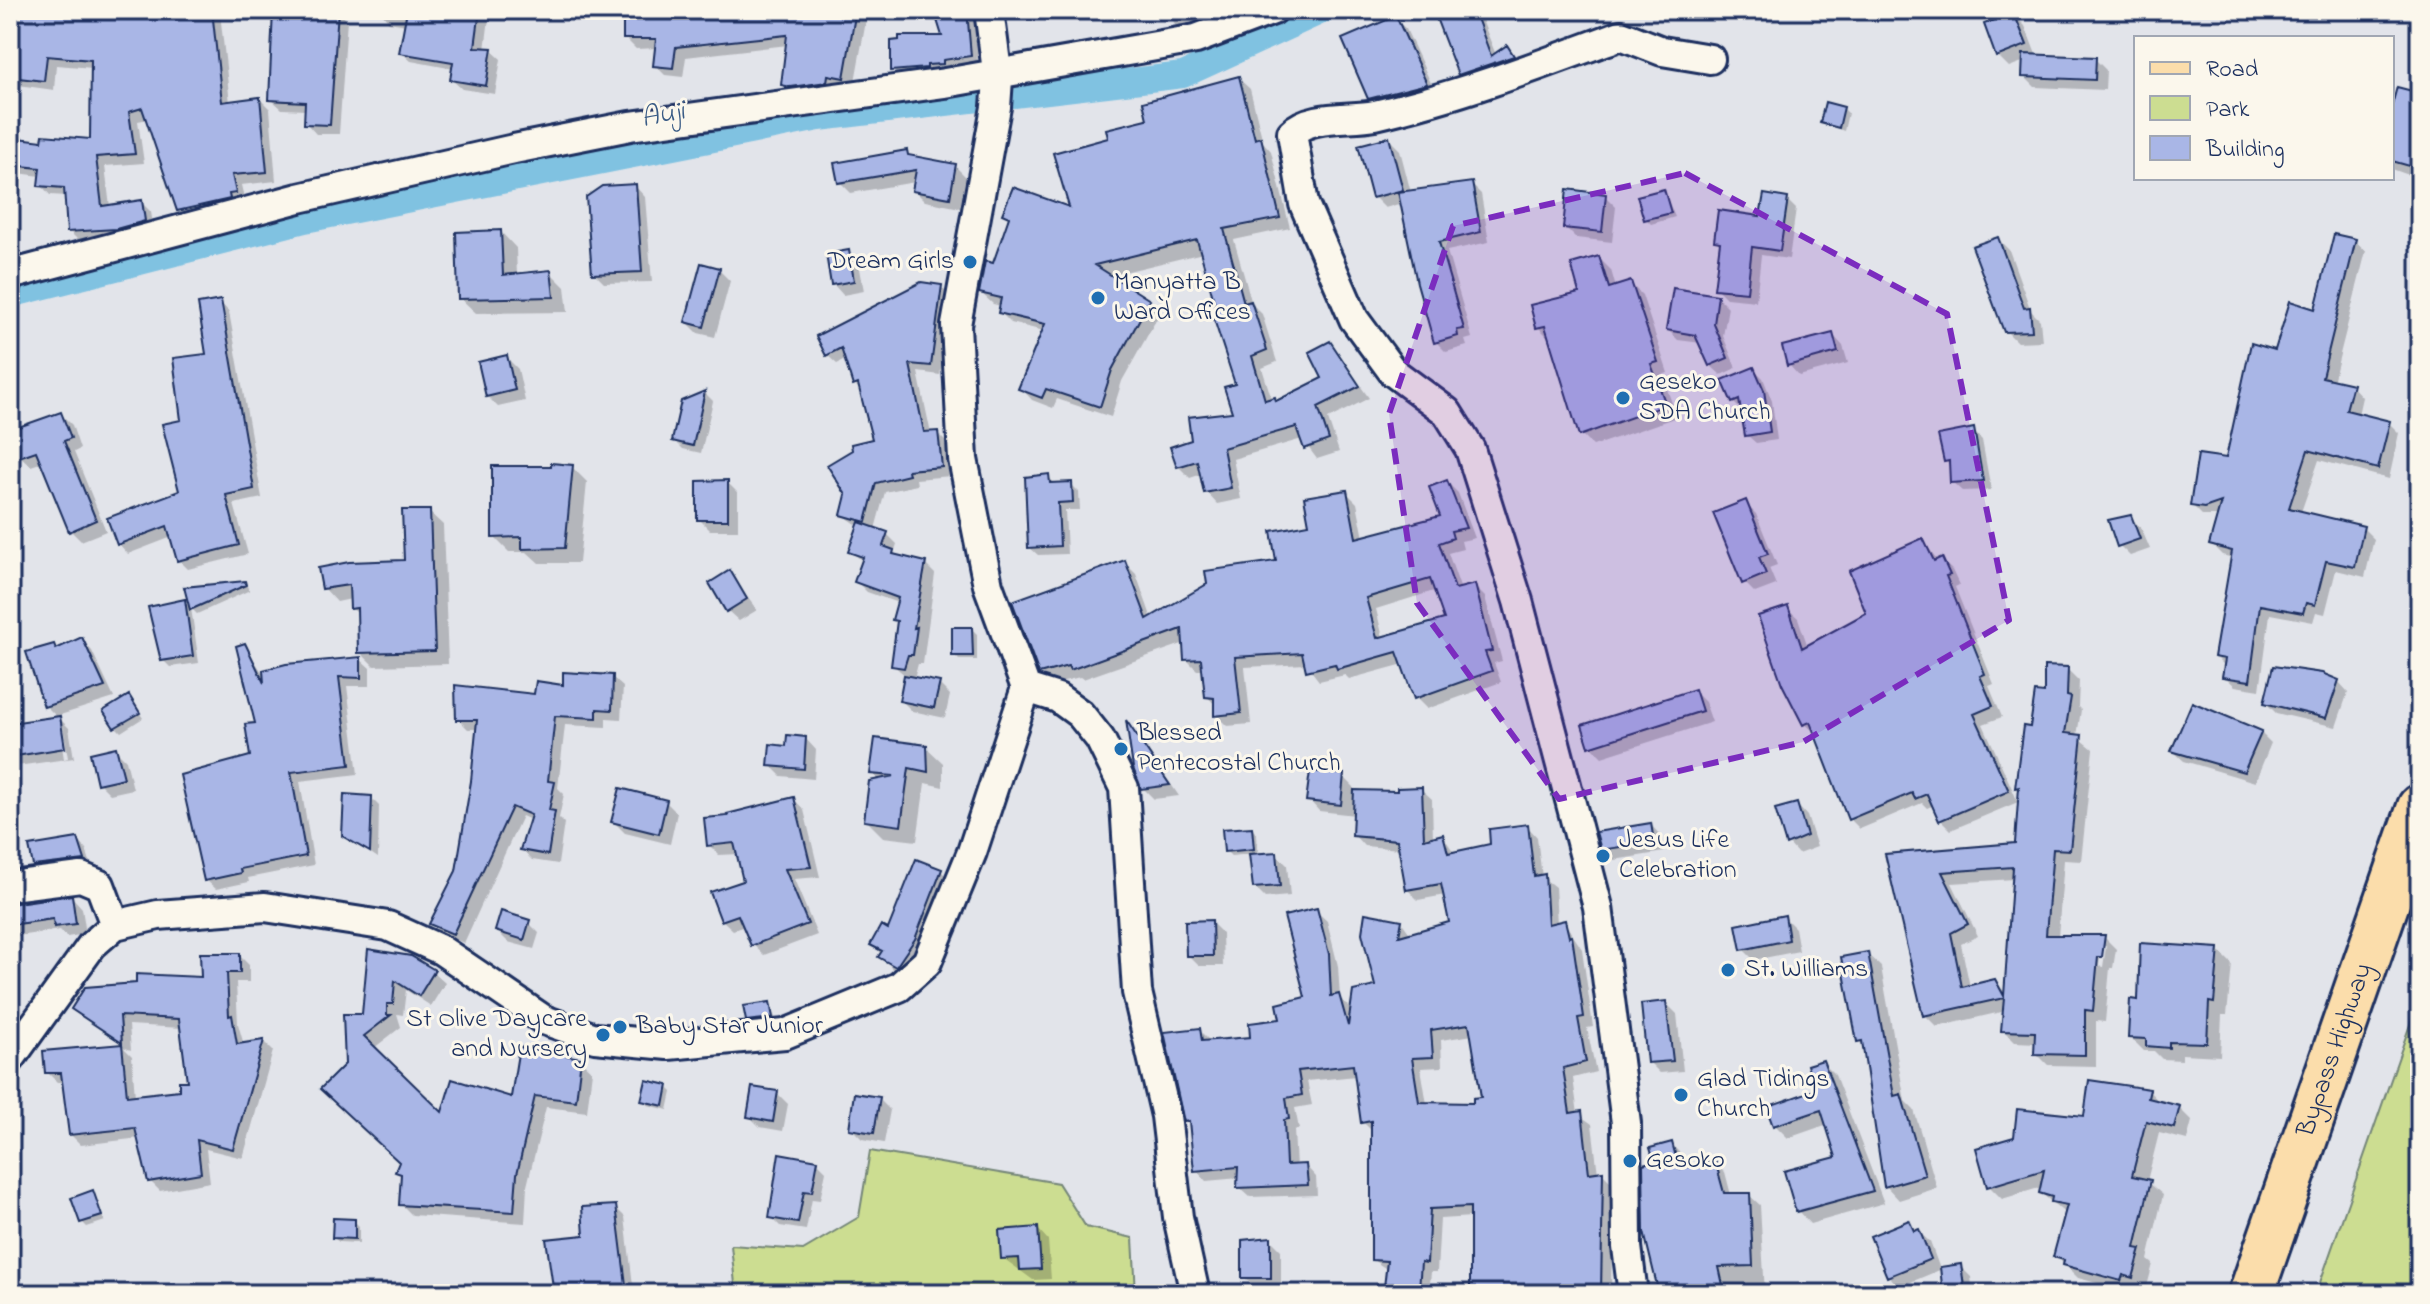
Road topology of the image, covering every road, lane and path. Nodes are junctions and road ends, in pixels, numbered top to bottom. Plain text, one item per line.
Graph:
1 (989, 10) edge
2 (1273, 10) edge
3 (1710, 59) dead end
4 (998, 76) junction
5 (10, 275) edge
6 (1026, 688) junction
7 (2420, 807) edge
8 (10, 886) edge
9 (115, 925) junction
10 (10, 1059) edge
11 (1195, 1294) edge
12 (1633, 1294) edge
13 (2251, 1294) edge

1 - 4 street
2 - 4 street
3 - 12 street
4 - 5 street
4 - 6 street
6 - 9 street
6 - 11 street
7 - 13 main road, Bypass Highway
8 - 9 street
9 - 10 street

